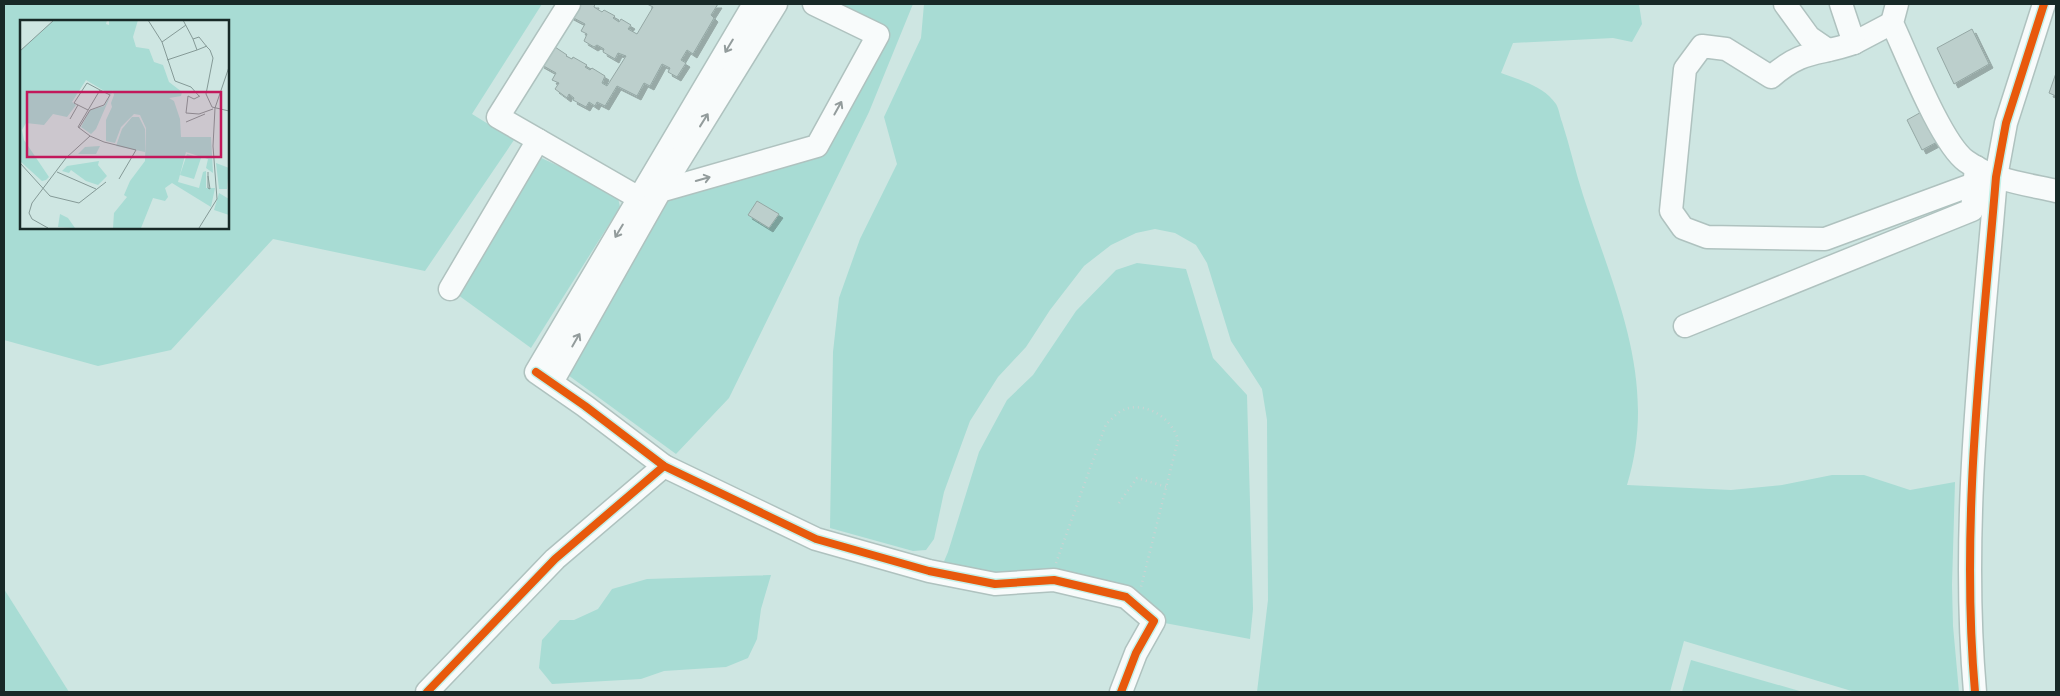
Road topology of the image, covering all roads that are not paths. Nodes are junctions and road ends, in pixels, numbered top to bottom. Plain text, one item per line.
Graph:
1 (570, 4) edge
2 (754, 4) edge
3 (776, 4) edge
4 (814, 4) edge
5 (1785, 4) edge
6 (1841, 4) edge
7 (2044, 4) edge
8 (1894, 14) edge
9 (1854, 43) junction
10 (1828, 50) junction
11 (538, 140) junction
12 (1975, 175) junction
13 (1996, 177) junction
14 (660, 191) junction
15 (2056, 191) edge
16 (639, 198) junction
17 (450, 289) dead end
18 (1685, 326) dead end
19 (544, 377) junction
20 (664, 466) junction
21 (427, 692) edge
22 (1120, 692) edge
23 (1976, 692) edge

1 - 11 street
2 -> 16 street
14 -> 3 street
14 -> 4 street
5 - 10 street
6 - 9 street
7 - 13 street
8 - 9 street
8 - 12 street
9 - 10 street
10 - 12 street
11 - 16 street
11 - 17 street
12 - 13 street
12 - 18 street
13 - 15 street
13 - 23 street
19 -> 14 street
16 -> 19 street
19 - 20 street
20 - 21 street
20 - 22 street

